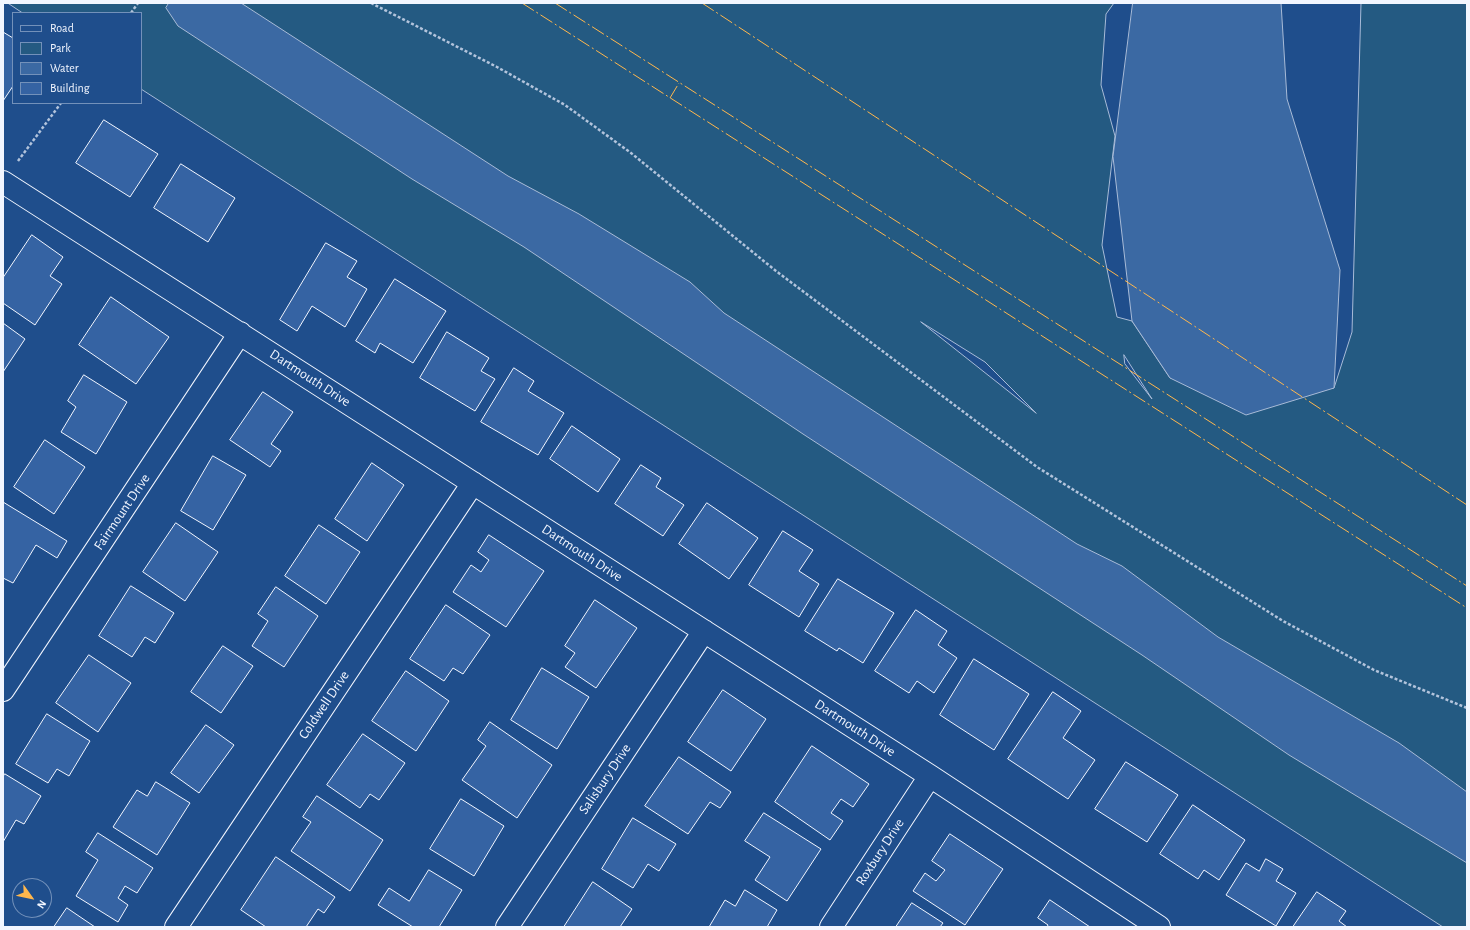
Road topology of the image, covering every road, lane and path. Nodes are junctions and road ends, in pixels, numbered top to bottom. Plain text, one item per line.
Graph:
1 (138, 3) edge
2 (371, 3) edge
3 (132, 12) edge
4 (60, 104) edge
5 (16, 162) dead end
6 (3, 182) edge
7 (240, 333) junction
8 (473, 483) junction
9 (704, 631) junction
10 (3, 690) edge
11 (1467, 708) edge
12 (930, 776) junction
13 (176, 927) edge
14 (507, 927) edge
15 (831, 927) edge
16 (1159, 927) edge

1 - 3 path
2 - 11 path
4 - 5 path
6 - 7 street, Dartmouth Drive
7 - 8 street, Dartmouth Drive
7 - 10 street, Fairmount Drive
8 - 9 street, Dartmouth Drive
8 - 13 street, Coldwell Drive
9 - 12 street, Dartmouth Drive
9 - 14 street, Salisbury Drive
12 - 15 street, Roxbury Drive
12 - 16 street, Dartmouth Drive

